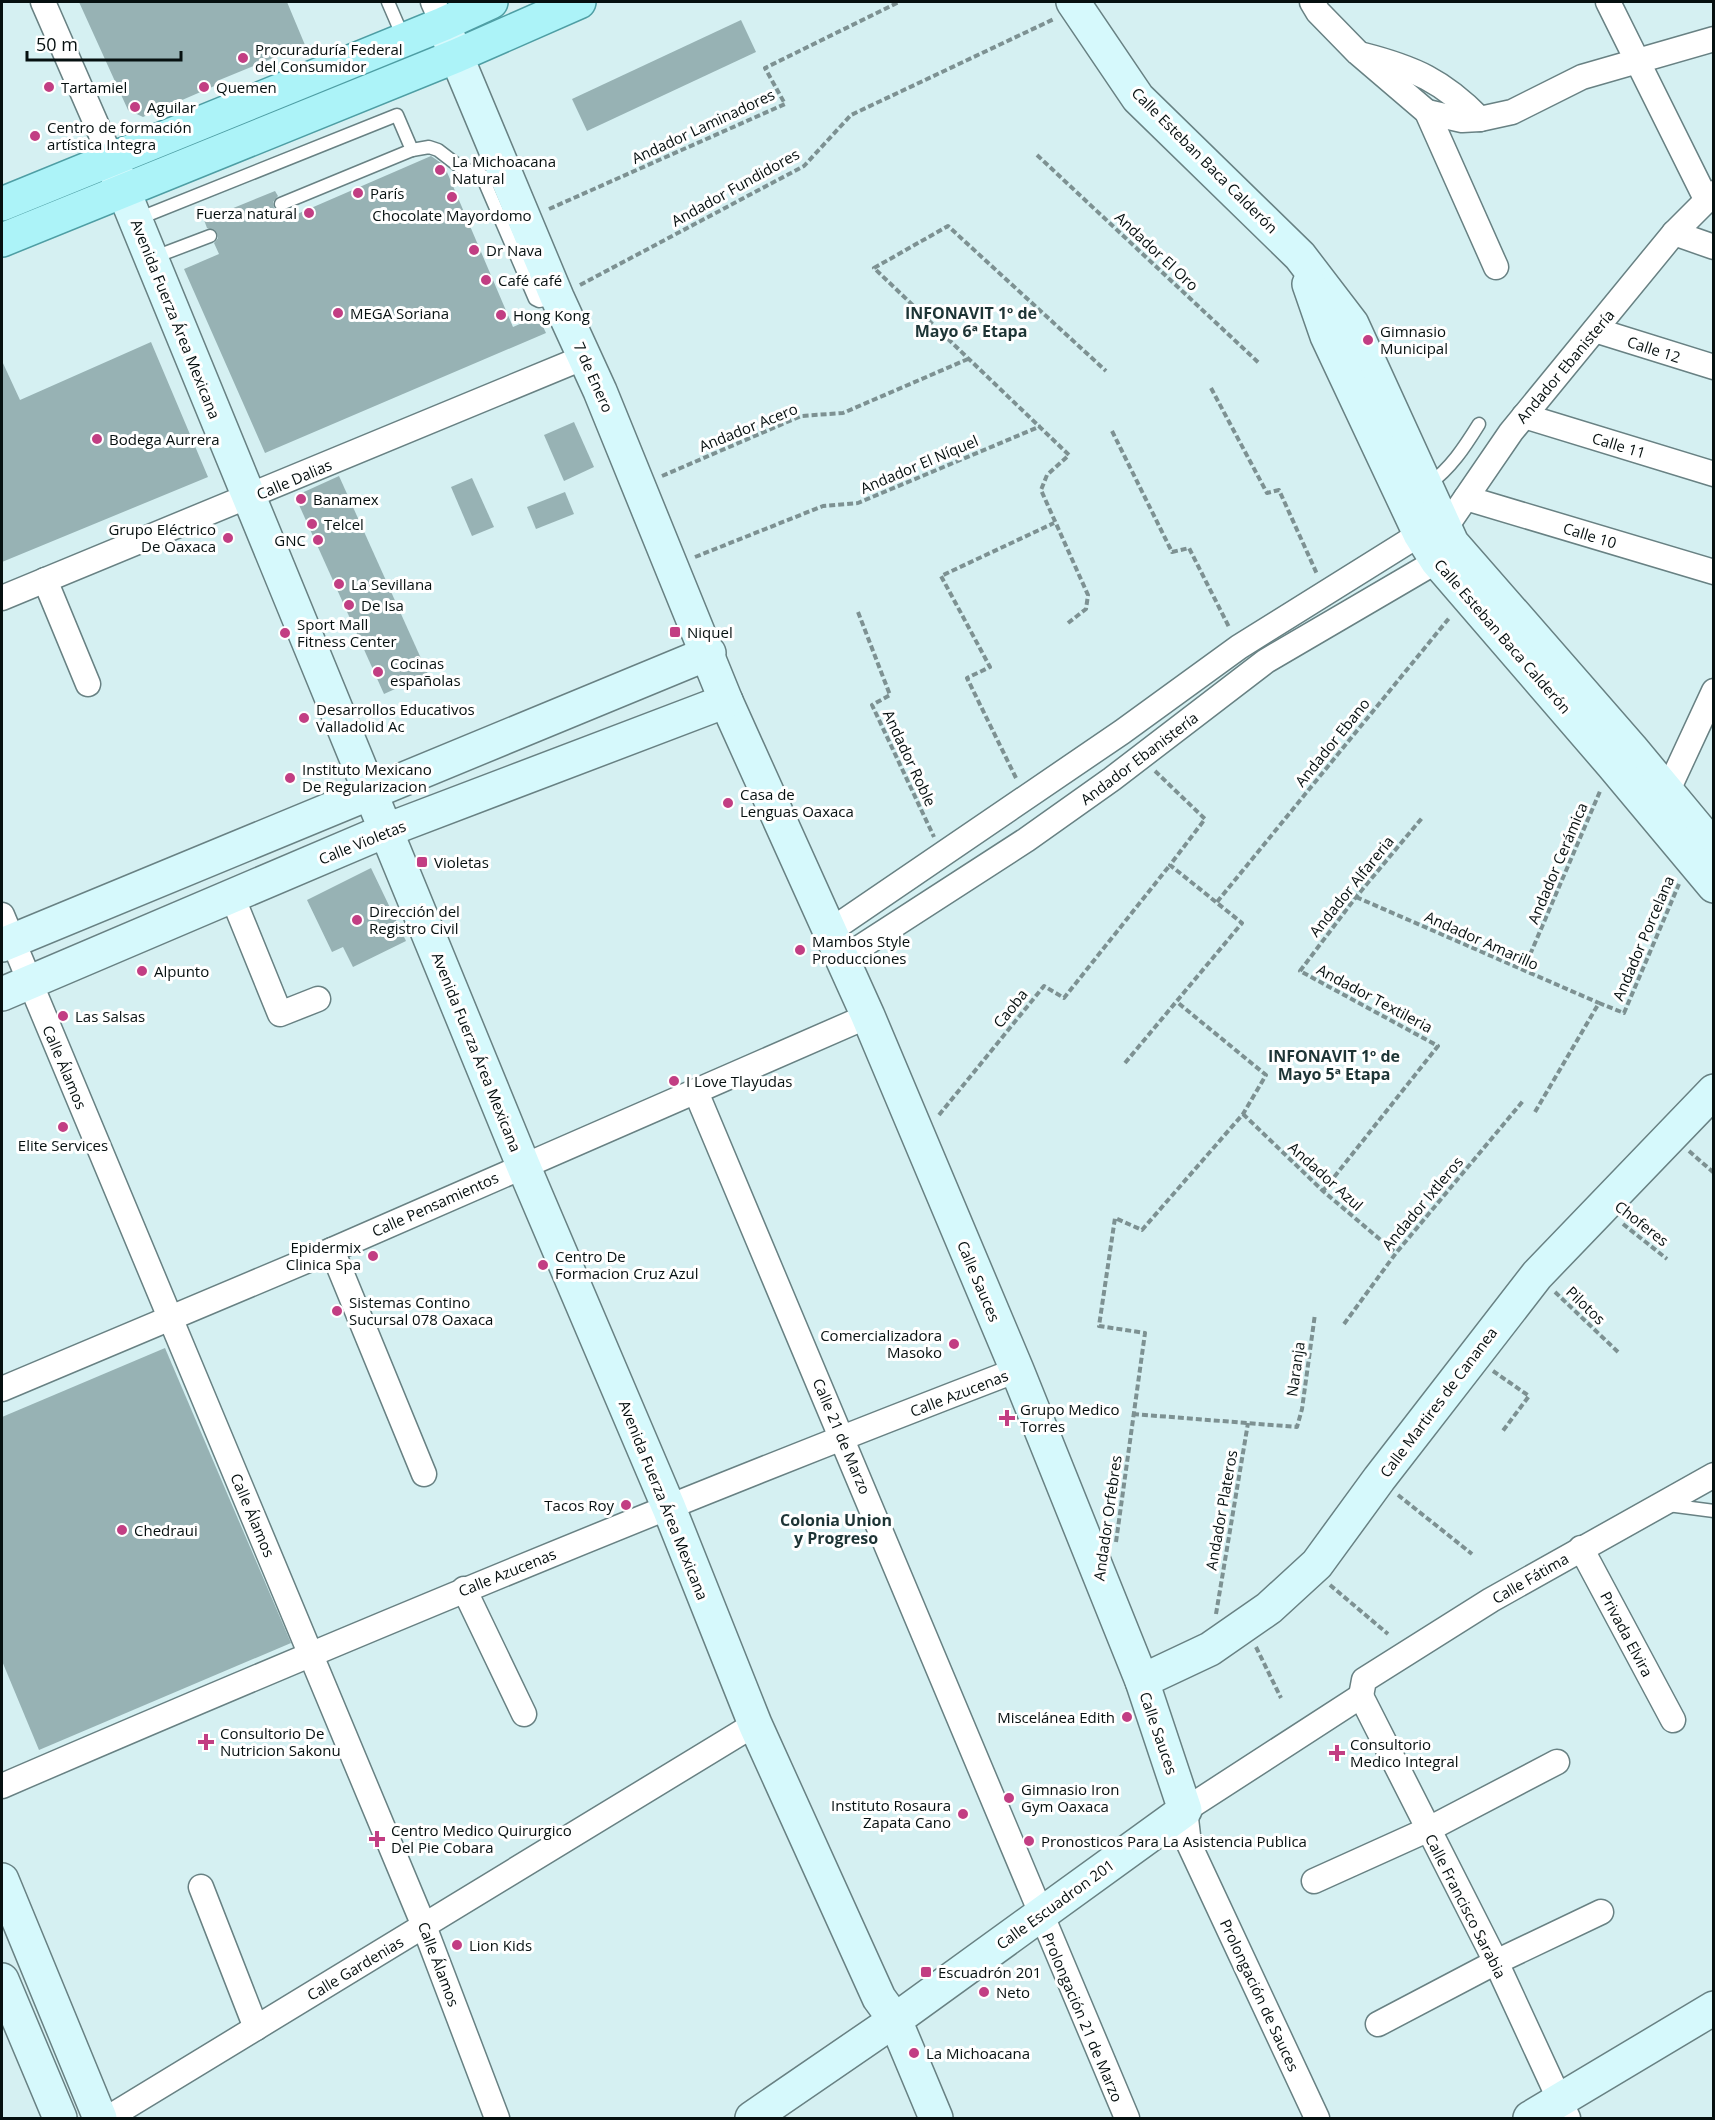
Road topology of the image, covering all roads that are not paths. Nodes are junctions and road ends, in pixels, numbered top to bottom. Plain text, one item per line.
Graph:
1 (44, 2) edge
2 (388, 2) edge
3 (491, 2) edge
4 (579, 2) edge
5 (1312, 2) edge
6 (1608, 2) edge
7 (1075, 5) edge
8 (438, 13) edge
9 (1713, 39) edge
10 (404, 40) junction
11 (1358, 53) junction
12 (456, 56) junction
13 (1639, 62) junction
14 (1427, 112) junction
15 (1480, 119) junction
16 (412, 150) junction
17 (112, 160) junction
18 (496, 180) junction
19 (1710, 196) edge
20 (2, 204) edge
21 (281, 204) dead end
22 (130, 206) junction
23 (1674, 233) junction
24 (210, 236) dead end
25 (2, 240) edge
26 (1713, 247) edge
27 (151, 259) junction
28 (1496, 267) dead end
29 (558, 297) junction
30 (1595, 330) junction
31 (585, 357) junction
32 (1713, 367) edge
33 (1524, 417) junction
34 (1479, 424) dead end
35 (1713, 474) edge
36 (1414, 492) junction
37 (249, 497) junction
38 (1466, 498) junction
39 (1432, 544) junction
40 (1713, 572) edge
41 (45, 580) junction
42 (2, 598) edge
43 (1519, 636) junction
44 (709, 653) junction
45 (88, 684) dead end
46 (1713, 691) edge
47 (726, 701) junction
48 (1708, 716) edge
49 (370, 791) junction
50 (1662, 804) junction
51 (387, 830) junction
52 (1702, 853) edge
53 (1713, 886) edge
54 (232, 896) junction
55 (5, 933) edge
56 (836, 945) junction
57 (16, 988) edge
58 (318, 999) dead end
59 (868, 1016) junction
60 (696, 1092) junction
61 (1713, 1092) edge
62 (523, 1165) junction
63 (332, 1250) junction
64 (170, 1319) junction
65 (1017, 1370) junction
66 (2, 1389) edge
67 (843, 1437) junction
68 (424, 1474) dead end
69 (1713, 1475) edge
70 (1661, 1504) junction
71 (669, 1508) junction
72 (1713, 1511) edge
73 (1581, 1548) junction
74 (464, 1589) junction
75 (312, 1652) junction
76 (1142, 1681) junction
77 (1361, 1696) junction
78 (524, 1713) dead end
79 (1673, 1720) dead end
80 (755, 1725) junction
81 (1557, 1762) dead end
82 (2, 1786) edge
83 (1185, 1810) junction
84 (1427, 1830) junction
85 (1202, 1872) joint
86 (2, 1880) edge
87 (1314, 1881) dead end
88 (201, 1887) dead end
89 (1600, 1912) dead end
90 (1040, 1915) junction
91 (424, 1926) junction
92 (1496, 1962) junction
93 (2, 1980) edge
94 (1713, 2008) edge
95 (884, 2017) junction
96 (9, 2024) edge
97 (1378, 2024) dead end
98 (256, 2028) junction
99 (1564, 2110) edge
100 (60, 2118) edge
101 (100, 2118) edge
102 (108, 2118) edge
103 (497, 2118) edge
104 (752, 2118) edge
105 (911, 2118) edge
106 (936, 2118) edge
107 (1127, 2118) edge
108 (1317, 2118) edge
109 (1530, 2118) edge

1 - 17 street, Avenida Fuerza Área Mexicana
2 - 10 lane
3 - 8 main road
4 - 12 main road
5 - 11 street
6 - 13 street
7 - 36 street, Calle Esteban Baca Calderón
8 - 10 main road
8 - 12 street, 7 de Enero
9 - 13 street
10 - 17 main road
11 - 14 street
11 - 15 street
12 - 18 street, 7 de Enero
12 - 22 main road
13 - 15 street
13 - 19 street
14 - 15 street
14 - 28 street
16 - 18 lane
16 - 21 lane
16 - 22 lane
17 - 20 main road
17 - 22 street, Avenida Fuerza Área Mexicana
18 - 29 street, 7 de Enero
18 - 29 lane
19 - 23 street, Andador Ebanistería
22 - 25 main road
22 - 27 street, Avenida Fuerza Área Mexicana
23 - 26 street
23 - 30 street, Andador Ebanistería
24 - 27 lane
27 - 37 street, Avenida Fuerza Área Mexicana
29 - 31 street, 7 de Enero
30 - 32 street, Calle 12
30 - 33 street, Andador Ebanistería
31 - 37 street, Calle Dalias
31 - 44 street, 7 de Enero
33 - 35 street, Calle 11
33 - 38 street, Andador Ebanistería
34 - 36 lane
36 - 39 street, Calle Esteban Baca Calderón
37 - 41 street, Calle Dalias
37 - 49 street, Avenida Fuerza Área Mexicana
38 - 39 street, Andador Ebanistería
38 - 40 street, Calle 10
39 - 43 street, Calle Esteban Baca Calderón
39 - 43 street, Calle Esteban Baca Calderón
39 - 56 street, Andador Ebanistería
39 - 56 street, Andador Ebanistería
41 - 42 street, Calle Dalias
41 - 45 street
43 - 50 street, Calle Esteban Baca Calderón
43 - 50 street, Calle Esteban Baca Calderón
44 - 47 street, 7 de Enero
44 - 49 street
46 - 48 street
47 - 51 street, Calle Violetas
47 - 56 street, Calle Sauces
48 - 50 street
49 - 51 street, Avenida Fuerza Área Mexicana
49 - 55 street
50 - 52 street, Calle Esteban Baca Calderón
51 - 54 street, Calle Violetas
51 - 62 street, Avenida Fuerza Área Mexicana
52 - 53 street, Calle Esteban Baca Calderón
54 - 57 street, Calle Violetas
54 - 58 street
55 - 57 street, Calle Álamos
56 - 59 street, Calle Sauces
57 - 64 street, Calle Álamos
59 - 60 street, Calle Pensamientos
59 - 65 street, Calle Sauces
60 - 62 street, Calle Pensamientos
60 - 67 street, Calle 21 de Marzo
61 - 76 street, Calle Martires de Cananea
62 - 63 street, Calle Pensamientos
62 - 71 street, Avenida Fuerza Área Mexicana
63 - 64 street, Calle Pensamientos
63 - 68 street
64 - 66 street, Calle Pensamientos
64 - 75 street, Calle Álamos
65 - 67 street, Calle Azucenas
65 - 76 street, Calle Sauces
67 - 71 street, Calle Azucenas
67 - 90 street, Calle 21 de Marzo
69 - 70 street, Calle Fátima
70 - 72 lane
70 - 73 street, Calle Fátima
71 - 74 street, Calle Azucenas
71 - 80 street, Avenida Fuerza Área Mexicana
73 - 77 street, Calle Fátima
73 - 79 street, Privada Elvira
74 - 75 street, Calle Azucenas
74 - 78 street
75 - 82 street, Calle Azucenas
75 - 91 street, Calle Álamos
76 - 83 street, Calle Sauces
77 - 83 street, Calle Escuadron 201
77 - 84 street, Calle Francisco Sarabia
80 - 91 street, Calle Gardenias
80 - 95 street, Avenida Fuerza Área Mexicana
81 - 84 street
83 - 85 street, Calle Sauces
83 - 90 street, Calle Escuadron 201
84 - 87 street
84 - 92 street, Calle Francisco Sarabia
85 - 108 street, Prolongación de Sauces
86 - 101 street
88 - 98 street
89 - 92 street
90 - 95 street, Calle Escuadron 201
90 - 107 street, Prolongación 21 de Marzo
91 - 98 street, Calle Gardenias
91 - 103 street, Calle Álamos
92 - 97 street
92 - 99 street, Calle Francisco Sarabia
93 - 96 street
94 - 99 street
95 - 104 street, Calle Escuadron 201
95 - 105 street, Avenida Fuerza Área Mexicana
95 - 106 street, Avenida Fuerza Área Mexicana
96 - 100 street
98 - 102 street, Calle Gardenias
99 - 109 street

